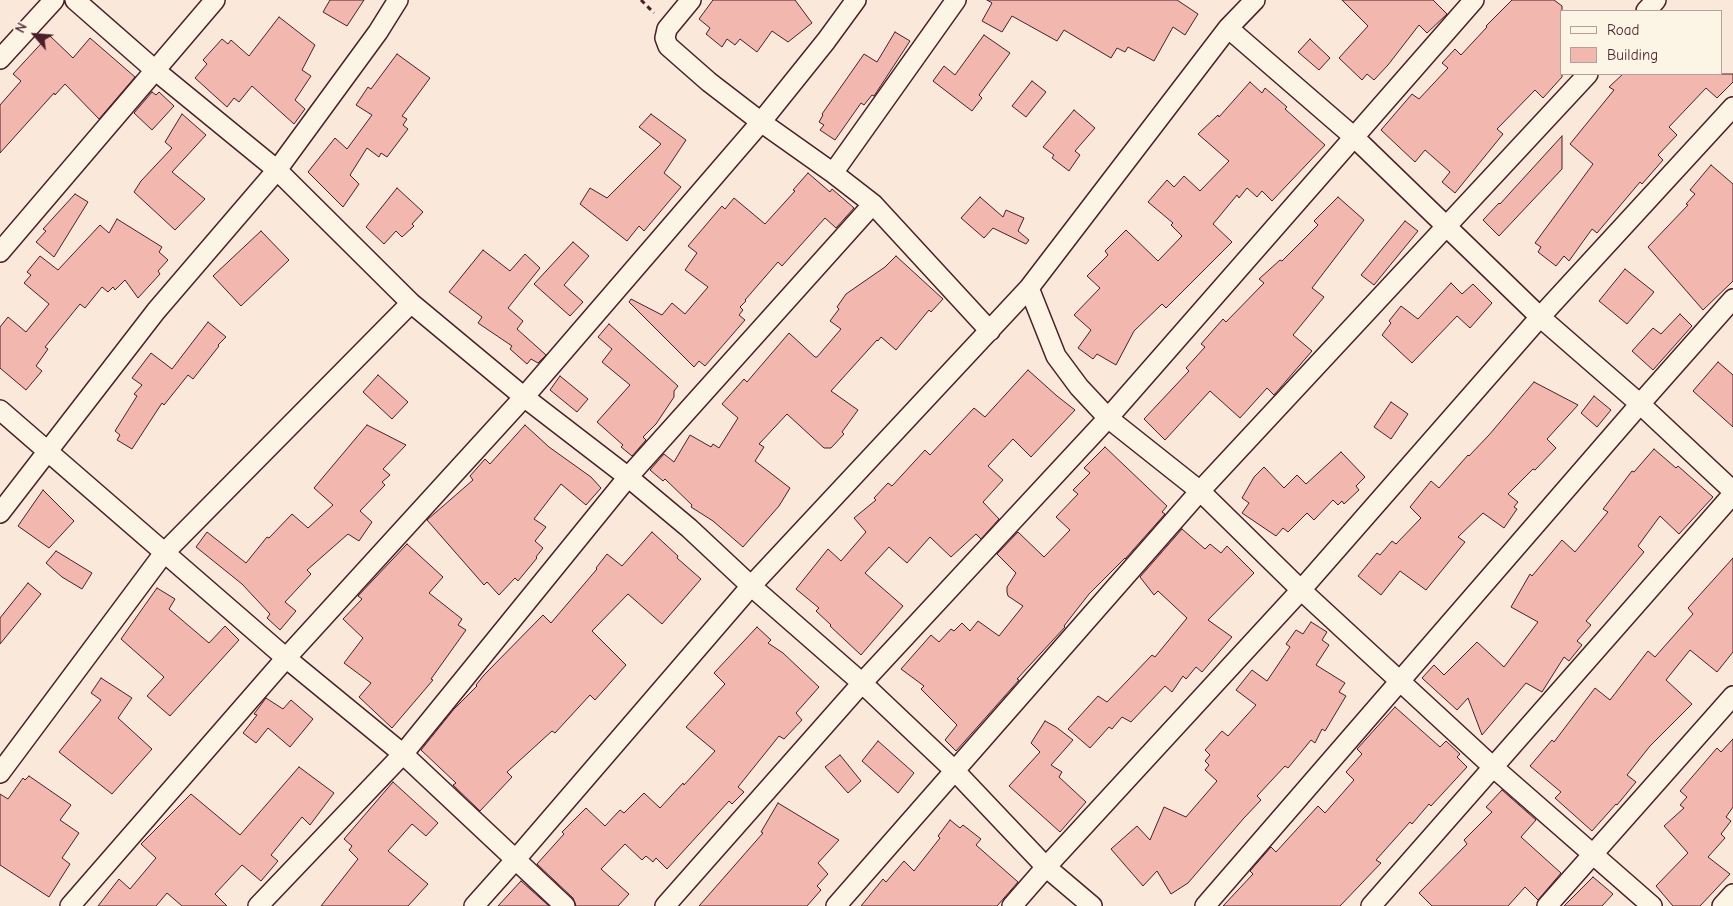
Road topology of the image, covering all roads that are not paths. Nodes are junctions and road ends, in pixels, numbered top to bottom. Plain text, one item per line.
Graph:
1 (54, 0) edge
2 (75, 0) edge
3 (215, 0) edge
4 (398, 0) edge
5 (691, 0) edge
6 (856, 0) edge
7 (956, 0) edge
8 (1256, 0) edge
9 (1474, 0) edge
10 (1656, 0) edge
11 (1647, 10) edge
12 (1228, 28) junction
13 (0, 59) edge
14 (156, 71) junction
15 (1587, 75) edge
16 (1733, 107) edge
17 (760, 122) junction
18 (1354, 137) junction
19 (278, 170) junction
20 (833, 173) junction
21 (873, 204) junction
22 (1447, 226) junction
23 (0, 252) edge
24 (1029, 288) junction
25 (1733, 299) edge
26 (411, 303) junction
27 (1540, 317) junction
28 (990, 330) junction
29 (524, 398) junction
30 (1640, 404) junction
31 (0, 410) edge
32 (1108, 418) junction
33 (48, 451) junction
34 (628, 477) junction
35 (1200, 491) junction
36 (1733, 492) edge
37 (0, 513) edge
38 (164, 552) junction
39 (751, 586) junction
40 (1301, 590) junction
41 (286, 658) junction
42 (1400, 680) junction
43 (862, 683) junction
44 (1733, 696) edge
45 (403, 754) junction
46 (1493, 767) junction
47 (955, 771) junction
48 (0, 773) edge
49 (1594, 854) junction
50 (516, 859) junction
51 (1046, 867) junction
52 (1733, 894) edge
53 (70, 906) edge
54 (258, 906) edge
55 (474, 906) edge
56 (565, 906) edge
57 (665, 906) edge
58 (836, 906) edge
59 (1012, 906) edge
60 (1092, 906) edge
61 (1205, 906) edge
62 (1371, 906) edge
63 (1547, 906) edge
64 (1652, 906) edge
65 (1722, 906) edge

1 - 13 street
2 - 14 street
3 - 14 street
4 - 19 street
5 - 17 street
6 - 17 street
7 - 20 street
8 - 12 street
9 - 18 street
10 - 11 street
12 - 18 street
12 - 24 street
14 - 19 street
14 - 23 street
15 - 22 street
16 - 27 street
17 - 20 street
17 - 29 street
18 - 22 street
18 - 32 street
19 - 26 street
19 - 33 street
20 - 21 street
21 - 28 street
21 - 34 street
22 - 27 street
22 - 35 street
24 - 28 street
24 - 32 street
25 - 30 street
26 - 29 street
26 - 38 street
27 - 30 street
27 - 40 street
28 - 39 street
29 - 34 street
29 - 41 street
30 - 36 street
30 - 42 street
31 - 33 street
32 - 35 street
32 - 43 street
33 - 37 street
33 - 38 street
34 - 39 street
34 - 45 street
35 - 40 street
35 - 47 street
36 - 46 street
38 - 41 street
38 - 48 street
39 - 43 street
39 - 50 street
40 - 42 street
40 - 51 street
41 - 45 street
41 - 53 street
42 - 46 street
42 - 61 street
43 - 47 street
43 - 57 street
44 - 49 street
45 - 50 street
45 - 54 street
46 - 49 street
46 - 62 street
47 - 51 street
47 - 58 street
49 - 63 street
49 - 64 street
50 - 55 street
50 - 56 street
51 - 59 street
51 - 60 street
52 - 65 street

